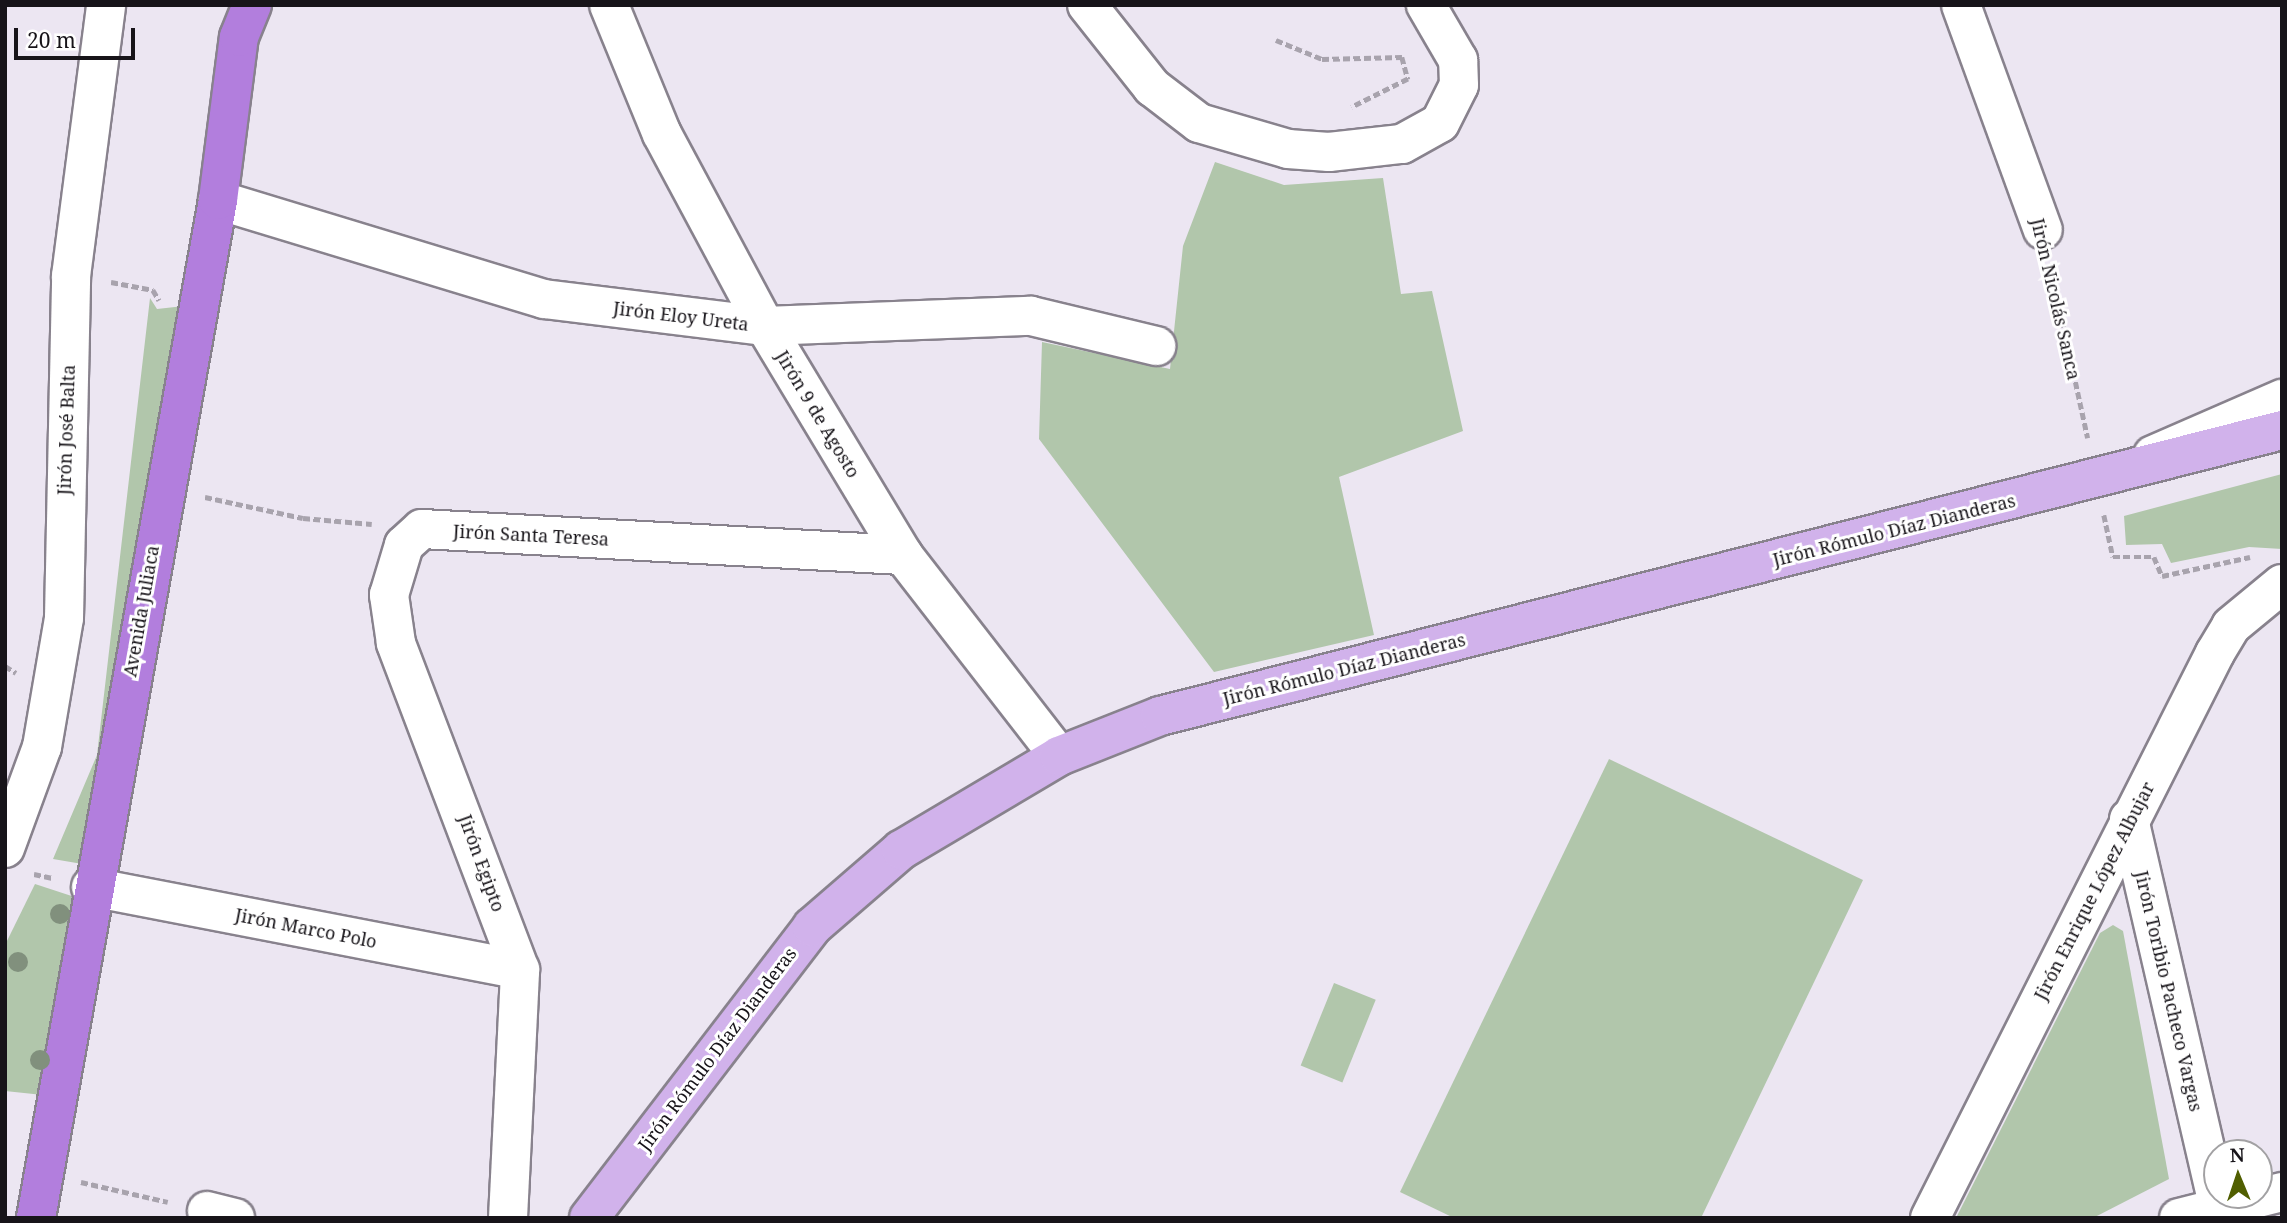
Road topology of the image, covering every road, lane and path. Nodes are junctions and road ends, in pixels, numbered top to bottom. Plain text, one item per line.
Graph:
1 (106, 5) edge
2 (252, 5) edge
3 (609, 5) edge
4 (1087, 5) edge
5 (1426, 5) edge
6 (1961, 5) edge
7 (1276, 40) dead end
8 (1358, 104) dead end
9 (218, 200) junction
10 (2043, 230) joint
11 (71, 276) junction
12 (168, 302) dead end
13 (765, 326) junction
14 (1156, 346) dead end
15 (2282, 399) edge
16 (2282, 430) edge
17 (2108, 475) junction
18 (164, 488) junction
19 (2105, 517) dead end
20 (422, 528) junction
21 (903, 555) junction
22 (2272, 570) edge
23 (1059, 756) junction
24 (2129, 819) junction
25 (18, 861) edge
26 (91, 887) junction
27 (520, 970) junction
28 (2203, 1140) edge
29 (46, 1173) junction
30 (2206, 1209) edge
31 (221, 1214) edge
32 (36, 1218) edge
33 (509, 1218) edge
34 (589, 1218) edge
35 (1930, 1218) edge
36 (2179, 1218) edge

1 - 11 street, Jirón José Balta
2 - 9 highway, Avenida Juliaca
3 - 13 street, Jirón 9 de Agosto
4 - 5 street
6 - 10 street, Jirón Nicolás Sanca
7 - 8 path
9 - 13 street, Jirón Eloy Ureta
9 - 18 highway, Avenida Juliaca
10 - 17 path, Jirón Nicolás Sanca
11 - 12 path
11 - 25 street, Jirón José Balta
13 - 14 street, Jirón Eloy Ureta
13 - 21 street, Jirón 9 de Agosto
15 - 17 street
16 - 17 main road, Jirón Rómulo Díaz Dianderas
17 - 23 main road, Jirón Rómulo Díaz Dianderas
18 - 20 path
18 - 26 highway, Avenida Juliaca
19 - 22 path
20 - 21 street, Jirón Santa Teresa
20 - 27 street, Jirón Egipto
21 - 23 street, Jirón 9 de Agosto
22 - 24 street, Jirón Enrique López Albujar
23 - 34 main road, Jirón Rómulo Díaz Dianderas
24 - 28 street, Jirón Toribio Pacheco Vargas
24 - 35 street, Jirón Enrique López Albujar
25 - 26 path
26 - 27 street, Jirón Marco Polo
26 - 29 highway, Avenida Juliaca
27 - 33 street, Jirón Egipto
29 - 31 path
29 - 32 highway, Avenida Juliaca
30 - 36 street

